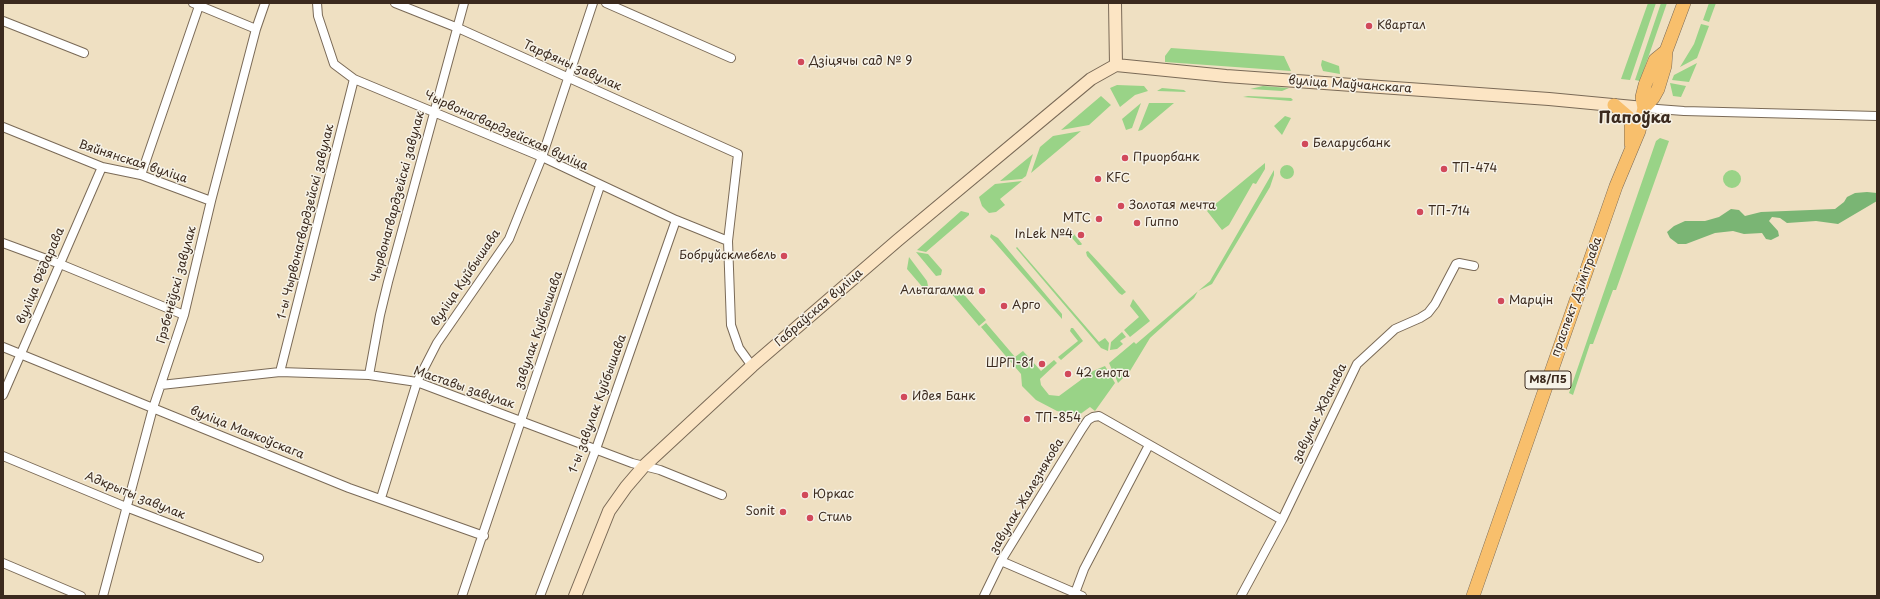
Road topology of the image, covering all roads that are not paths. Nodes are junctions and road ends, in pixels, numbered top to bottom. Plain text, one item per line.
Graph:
1 (265, 3) edge
2 (317, 3) edge
3 (395, 3) edge
4 (464, 3) edge
5 (593, 3) edge
6 (606, 3) edge
7 (1115, 3) edge
8 (1684, 3) edge
9 (196, 4) edge
10 (3, 21) edge
11 (458, 28) junction
12 (256, 29) junction
13 (84, 53) dead end
14 (731, 58) dead end
15 (1116, 64) junction
16 (354, 78) junction
17 (568, 78) junction
18 (1614, 105) junction
19 (1644, 108) junction
20 (433, 111) junction
21 (1877, 116) edge
22 (3, 127) edge
23 (1632, 148) junction
24 (542, 158) junction
25 (102, 167) junction
26 (141, 175) junction
27 (600, 186) junction
28 (211, 201) junction
29 (676, 220) junction
30 (728, 241) junction
31 (3, 243) edge
32 (60, 264) junction
33 (1474, 266) dead end
34 (184, 315) junction
35 (3, 348) edge
36 (21, 354) junction
37 (752, 366) junction
38 (280, 372) junction
39 (369, 375) junction
40 (417, 382) junction
41 (161, 385) junction
42 (3, 395) edge
43 (153, 408) junction
44 (521, 420) junction
45 (1149, 445) junction
46 (596, 449) junction
47 (3, 456) edge
48 (644, 466) junction
49 (722, 494) dead end
50 (381, 498) junction
51 (126, 507) junction
52 (1282, 520) junction
53 (484, 536) junction
54 (259, 558) dead end
55 (1001, 561) junction
56 (3, 563) edge
57 (1078, 594) edge
58 (81, 596) edge
59 (103, 596) edge
60 (462, 596) edge
61 (540, 596) edge
62 (575, 596) edge
63 (984, 596) edge
64 (1241, 596) edge
65 (1473, 596) edge

1 - 12 street, Грэбенёўскі завулак
2 - 16 street, Чырвонагвардзейская вуліца
3 - 11 street, Тарфяны завулак
4 - 11 street, Чырвонагвардзейскі завулак
5 - 17 street, вуліца Куйбышава
6 - 14 street
7 - 15 main road
8 - 19 main road, праспект Дзімітрава / М8/П5
9 - 12 street
9 - 26 street
10 - 13 street
11 - 17 street, Тарфяны завулак
11 - 20 street, Чырвонагвардзейскі завулак
12 - 28 street, Грэбенёўскі завулак
15 - 18 main road, вуліца Маўчанскага
15 - 37 main road, Габраўская вуліца
16 - 20 street, Чырвонагвардзейская вуліца
16 - 38 street, 1-ы Чырвонагвардзейскі завулак
17 - 24 street, вуліца Куйбышава
17 - 30 street, Тарфяны завулак
18 - 19 main road, вуліца Маўчанскага
18 - 23 main road
19 - 21 street
19 - 23 main road, праспект Дзімітрава / М8/П5
20 - 24 street, Чырвонагвардзейская вуліца
20 - 39 street, Чырвонагвардзейскі завулак
22 - 25 street, Вяйнянская вуліца
23 - 65 main road, праспект Дзімітрава / М8/П5
24 - 27 street, Чырвонагвардзейская вуліца
24 - 40 street, вуліца Куйбышава
25 - 26 street, Вяйнянская вуліца
25 - 32 street, вуліца Фёдарава
26 - 28 street, Вяйнянская вуліца
27 - 29 street, Чырвонагвардзейская вуліца
27 - 44 street, завулак Куйбышава
28 - 34 street, Грэбенёўскі завулак
29 - 30 street, Чырвонагвардзейская вуліца
29 - 46 street, 1-ы завулак Куйбышава
30 - 37 street
31 - 32 street
32 - 34 street
32 - 36 street, вуліца Фёдарава
33 - 52 street, завулак Жданава
34 - 41 street, Грэбенёўскі завулак
35 - 36 street, вуліца Маякоўскага
36 - 42 street, вуліца Фёдарава
36 - 43 street, вуліца Маякоўскага
37 - 48 main road, Габраўская вуліца
38 - 39 street, Маставы завулак
38 - 41 street, Маставы завулак
39 - 40 street, Маставы завулак
40 - 44 street, Маставы завулак
40 - 50 street, вуліца Куйбышава
41 - 43 street, Грэбенёўскі завулак
43 - 50 street, вуліца Маякоўскага
43 - 51 street, Грэбенёўскі завулак
44 - 46 street, Маставы завулак
44 - 53 street, завулак Куйбышава
45 - 52 street
45 - 55 street, завулак Жалезнякова
45 - 57 street
46 - 48 street, Маставы завулак
46 - 61 street, 1-ы завулак Куйбышава
47 - 51 street, Адкрыты завулак
48 - 49 street, Маставы завулак
48 - 62 main road, Габраўская вуліца
50 - 53 street, вуліца Маякоўскага
51 - 54 street, Адкрыты завулак
51 - 59 street, Грэбенёўскі завулак
52 - 64 street, завулак Жданава
53 - 60 street, завулак Куйбышава
55 - 57 street
55 - 63 street, завулак Жалезнякова
56 - 58 street

